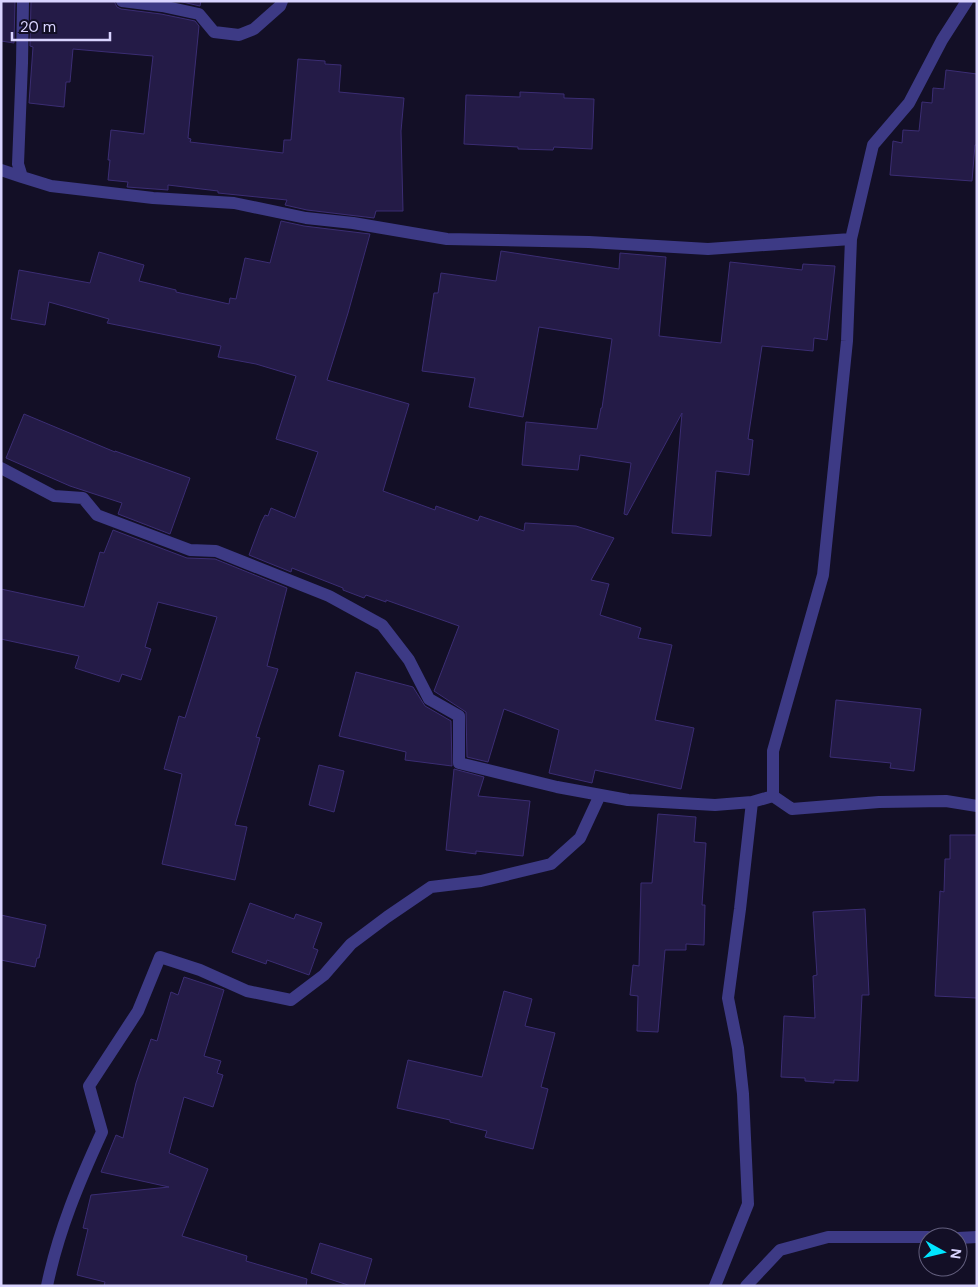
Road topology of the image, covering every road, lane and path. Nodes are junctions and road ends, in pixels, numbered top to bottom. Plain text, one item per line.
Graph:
1 (23, 1) edge
2 (122, 1) edge
3 (282, 1) edge
4 (967, 1) edge
5 (1, 170) edge
6 (22, 177) junction
7 (851, 239) junction
8 (1, 468) edge
9 (600, 795) junction
10 (773, 796) junction
11 (752, 802) junction
12 (977, 806) edge
13 (918, 1237) edge
14 (47, 1286) edge
15 (715, 1286) edge
16 (746, 1286) edge

1 - 6 street
2 - 3 street
4 - 7 street
5 - 6 street
6 - 7 street
7 - 10 street
8 - 9 street
9 - 11 street
9 - 14 street
10 - 11 street
10 - 12 street
11 - 15 street
13 - 16 street

